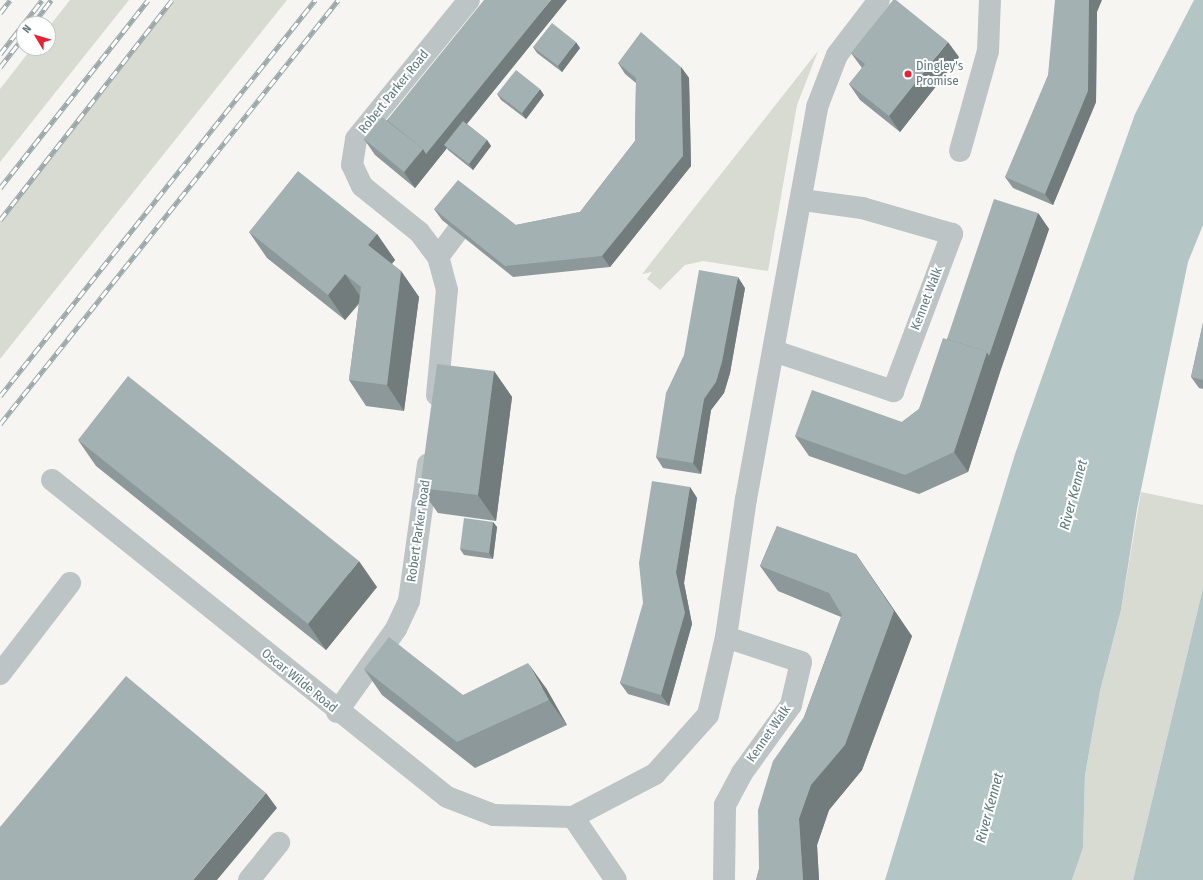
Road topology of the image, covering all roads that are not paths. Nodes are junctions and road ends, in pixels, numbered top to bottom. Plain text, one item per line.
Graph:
1 (469, 0) edge
2 (879, 0) edge
3 (990, 0) edge
4 (960, 151) dead end
5 (802, 200) junction
6 (457, 232) edge
7 (438, 257) junction
8 (774, 350) junction
9 (434, 417) edge
10 (431, 441) edge
11 (52, 480) dead end
12 (70, 583) dead end
13 (726, 637) junction
14 (0, 674) edge
15 (337, 712) junction
16 (573, 817) junction
17 (279, 843) dead end
18 (249, 880) edge
19 (616, 880) edge
20 (724, 880) edge

1 - 7 street, Robert Parker Road
2 - 5 street
3 - 4 street
5 - 8 street
5 - 8 street, Kennet Walk
6 - 7 street
7 - 9 street, Robert Parker Road
8 - 13 street
10 - 15 street, Robert Parker Road
11 - 15 street, Oscar Wilde Road
12 - 14 street
13 - 16 street
13 - 20 street, Kennet Walk
15 - 16 street, Oscar Wilde Road
16 - 19 street
17 - 18 street

